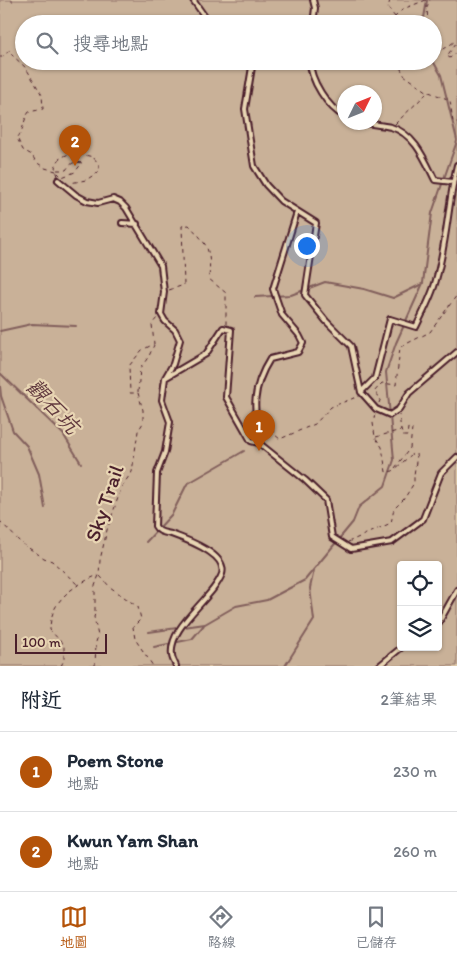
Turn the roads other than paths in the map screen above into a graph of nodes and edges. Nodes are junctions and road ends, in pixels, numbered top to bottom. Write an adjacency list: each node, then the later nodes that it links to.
1 (193, 0): 3 (lane)
2 (313, 0): 4 (lane)
3 (204, 15)
4 (314, 15)
5 (252, 70): 12 (lane)
6 (311, 70): 7 (lane)
7 (337, 112)
8 (382, 125): 11 (lane)
9 (457, 165): 11 (lane)
10 (58, 180): 14 (lane)
11 (453, 182): 17 (lane)
12 (297, 212): 17 (lane); 18 (lane)
13 (122, 223): 14 (lane)
14 (137, 224): 16 (lane)
15 (457, 352): 17 (lane)
16 (165, 378): 18 (lane); 23 (lane)
17 (362, 393)
18 (259, 443): 19 (lane)
19 (457, 457)
20 (457, 590): 21 (lane)
21 (442, 617)
22 (397, 651): 24 (lane)
23 (176, 666)
24 (379, 666)

